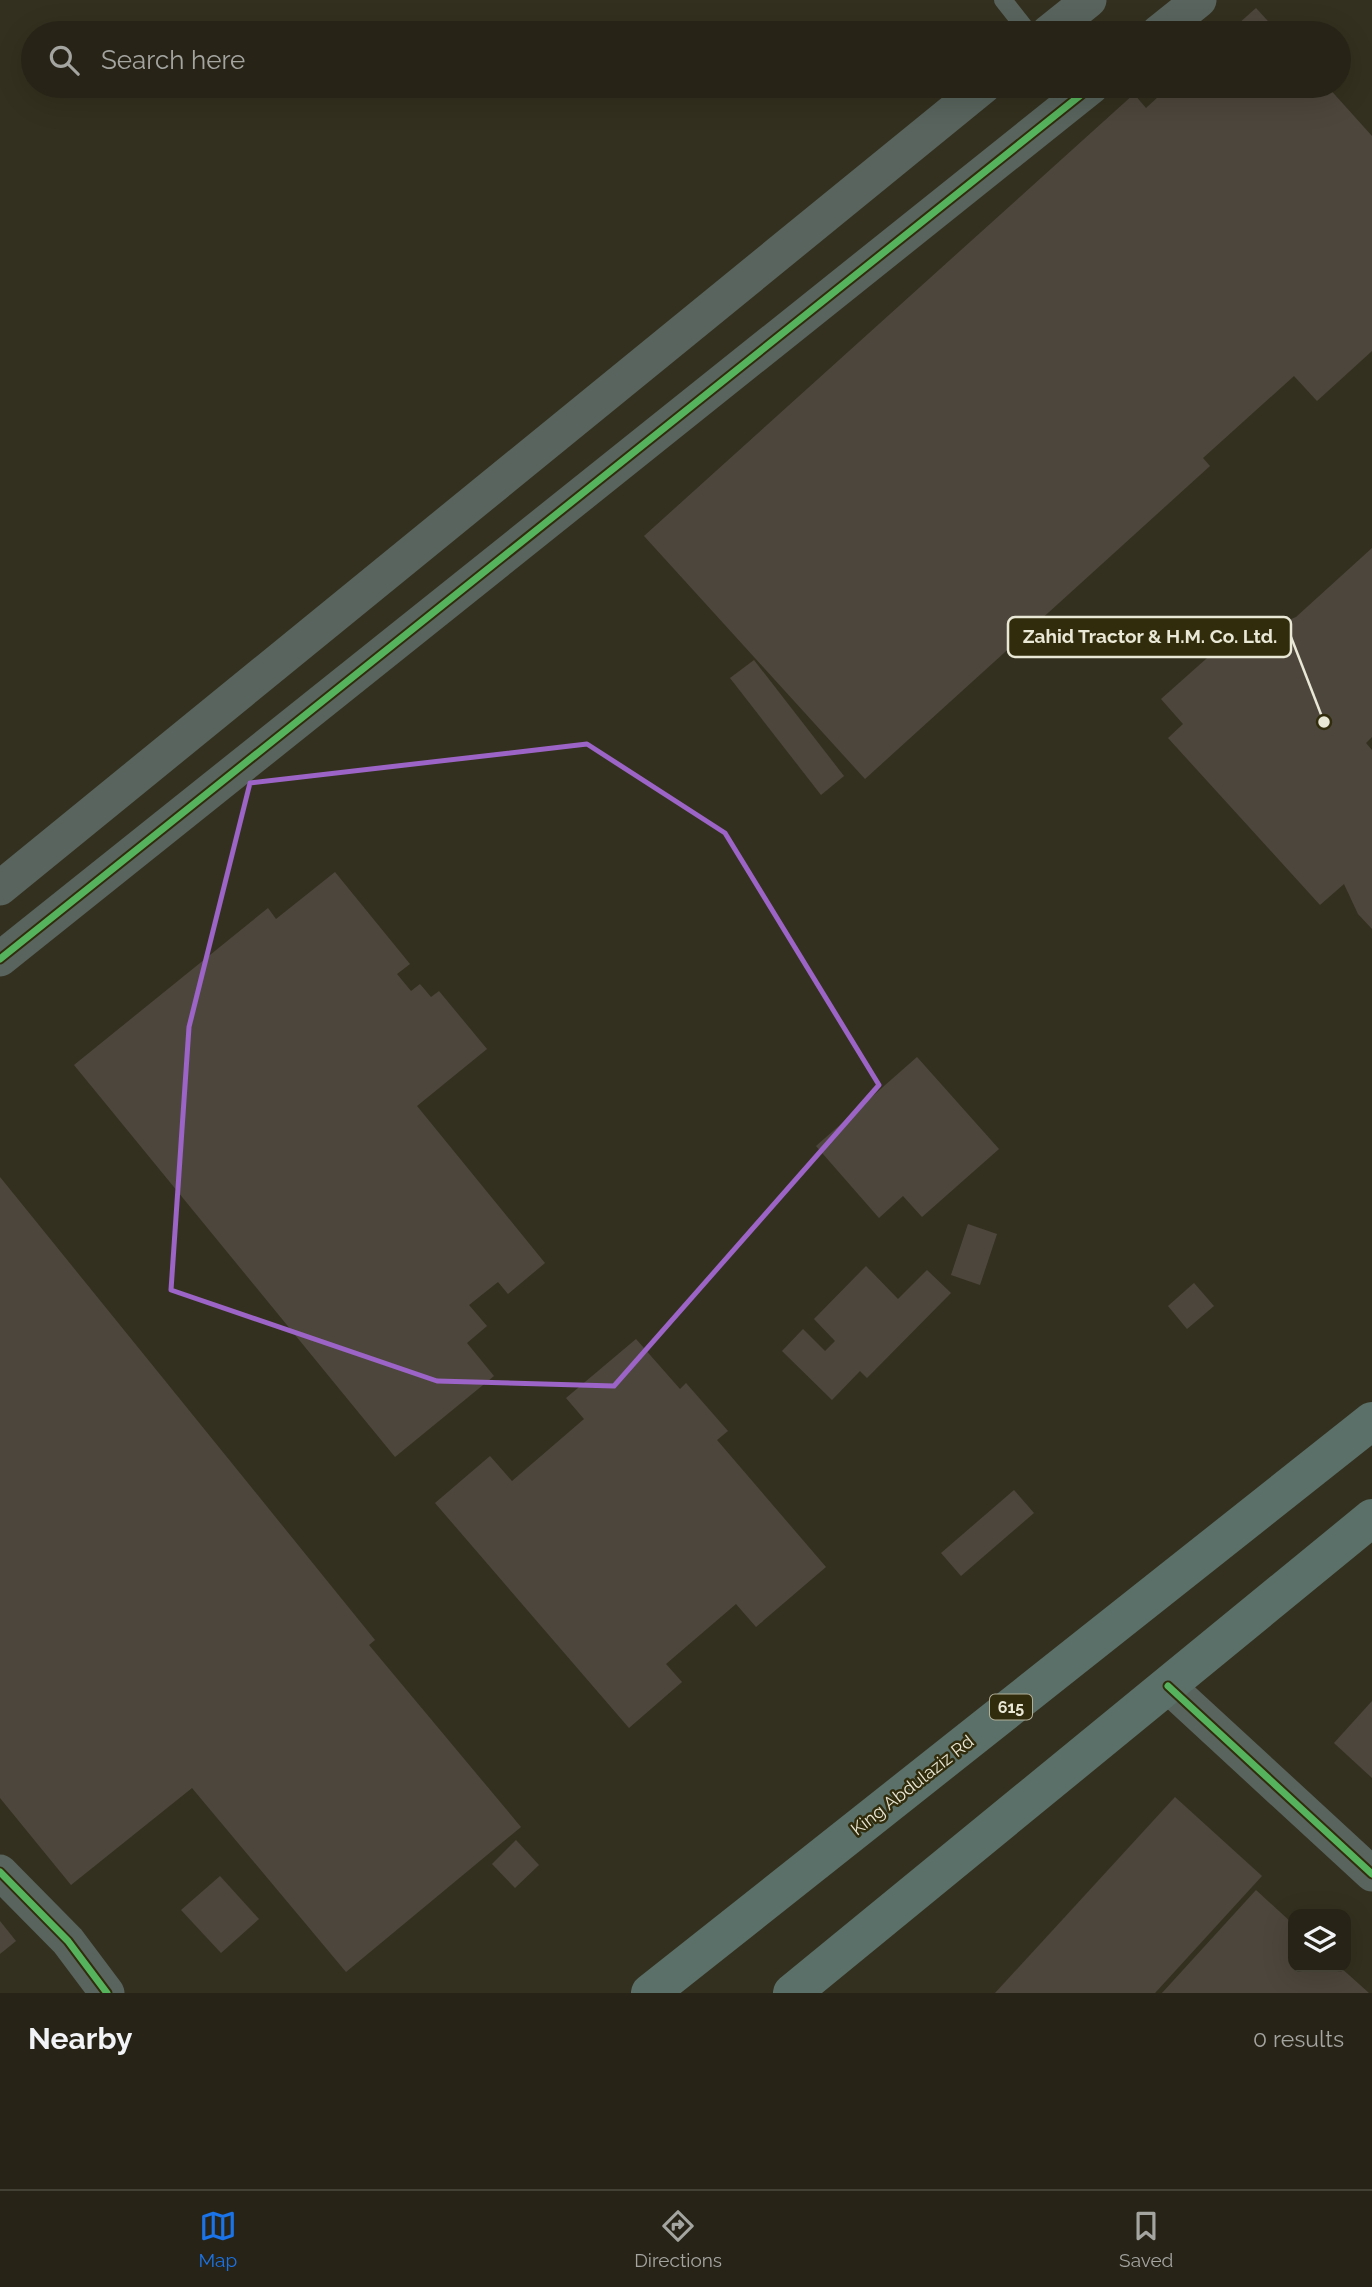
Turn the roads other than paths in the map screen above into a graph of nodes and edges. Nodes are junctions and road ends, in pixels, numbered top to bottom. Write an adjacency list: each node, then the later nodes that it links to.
1 (1003, 0): 4 (lane)
2 (1089, 0): 5 (street)
3 (1199, 0): 6 (street)
4 (1020, 21)
5 (1063, 21)
6 (1173, 21)
7 (969, 98): 9 (street)
8 (1077, 98): 10 (street)
9 (0, 888)
10 (0, 960)
11 (1372, 1421): 17 (highway, King Abdulaziz Rd / 615)
12 (1372, 1518): 13 (highway)
13 (1168, 1686): 15 (street); 18 (highway)
14 (0, 1871): 16 (street)
15 (1372, 1874)
16 (107, 1993)
17 (650, 1993)
18 (792, 1993)

